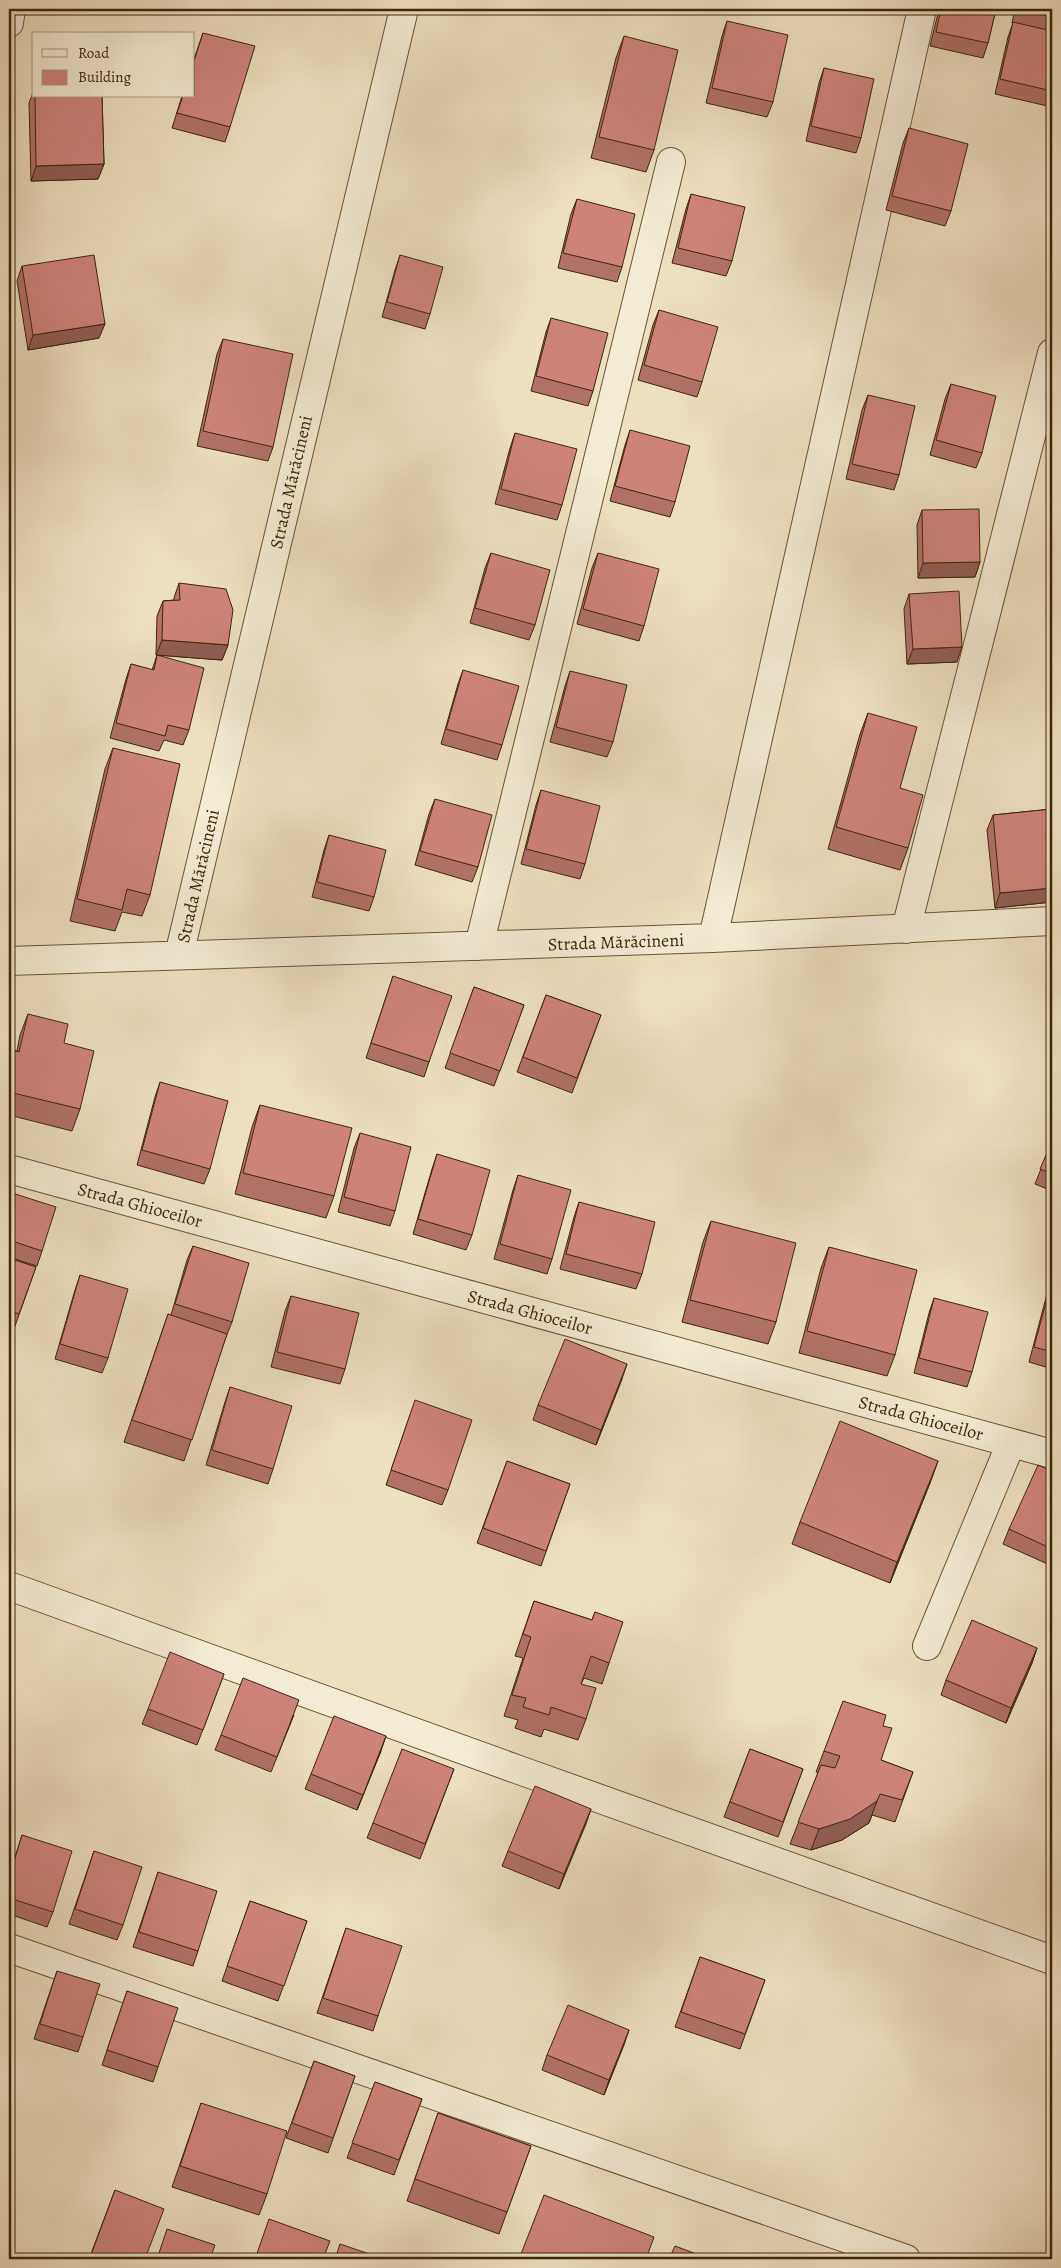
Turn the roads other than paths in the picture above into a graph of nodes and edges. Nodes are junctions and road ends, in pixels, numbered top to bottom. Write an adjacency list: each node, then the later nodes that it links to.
1 (11, 9): 4 (street)
2 (404, 9): 11 (street, Strada Mărăcineni)
3 (922, 9): 9 (street)
4 (9, 23)
5 (671, 162): 10 (street)
6 (1052, 353): 8 (street)
7 (1052, 921): 8 (street, Strada Mărăcineni)
8 (906, 929): 9 (street, Strada Mărăcineni)
9 (713, 938): 10 (street, Strada Mărăcineni)
10 (479, 946): 11 (street, Strada Mărăcineni)
11 (179, 955): 12 (street, Strada Mărăcineni)
12 (9, 962)
13 (9, 1169): 14 (street, Strada Ghioceilor)
14 (1011, 1443): 15 (street, Strada Ghioceilor); 17 (street)
15 (1052, 1454)
16 (9, 1586): 19 (street)
17 (927, 1646)
18 (9, 1948): 20 (street)
19 (1052, 1960)
20 (906, 2259)

